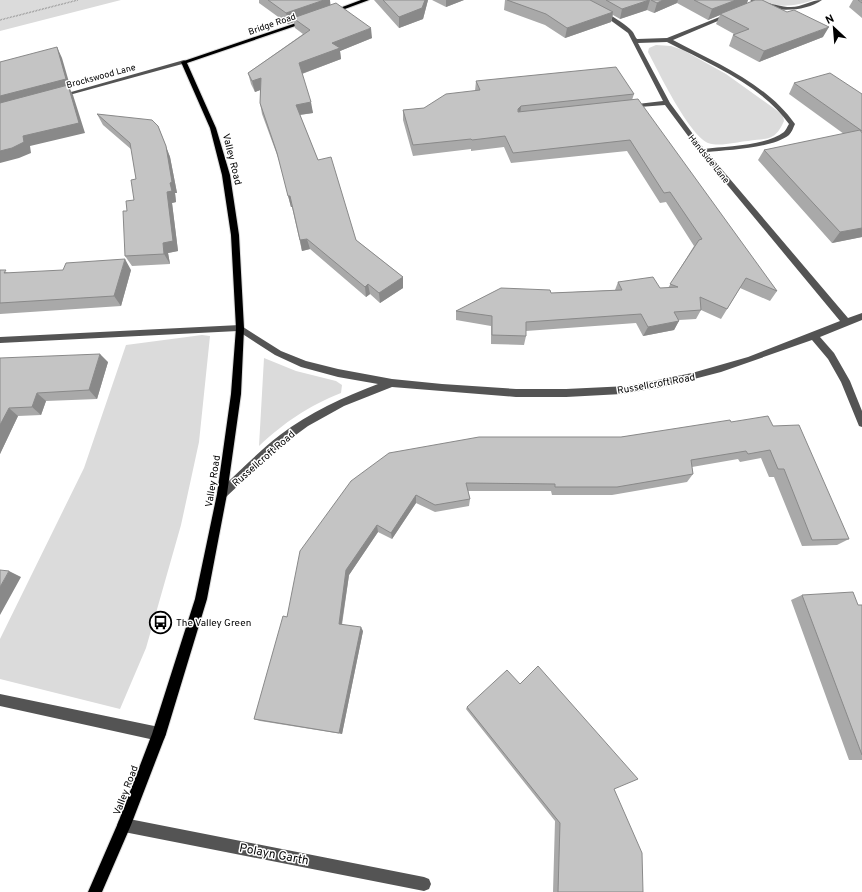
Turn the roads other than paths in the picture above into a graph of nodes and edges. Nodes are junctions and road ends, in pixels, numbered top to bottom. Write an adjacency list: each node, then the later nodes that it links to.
1 (366, 0): 6 (main road)
2 (575, 0): 9 (street, Handside Lane)
3 (819, 0): 4 (street)
4 (753, 3)
5 (739, 12): 8 (street)
6 (329, 13)
7 (314, 18): 10 (main road, Bridge Road)
8 (668, 40): 9 (street); 14 (street)
9 (636, 42): 12 (street, Handside Lane)
10 (184, 62): 11 (street, Brockswood Lane); 17 (main road, Valley Road)
11 (54, 98)
12 (667, 103): 13 (street); 14 (street, Handside Lane)
13 (620, 108)
14 (702, 151): 16 (street, Handside Lane)
15 (862, 316): 16 (street, Russellcroft Road)
16 (846, 322): 18 (street, Russellcroft Road)
17 (240, 328): 19 (street); 20 (street, Russellcroft Road); 22 (main road, Valley Road)
18 (814, 337): 20 (street, Russellcroft Road); 21 (street)
19 (0, 340)
20 (392, 383): 22 (street, Russellcroft Road)
21 (862, 424)
22 (222, 494): 24 (main road, Valley Road)
23 (0, 700): 24 (street)
24 (160, 734): 25 (main road, Valley Road)
25 (124, 825): 26 (street, Polayn Garth); 27 (main road, Valley Road)
26 (424, 884)
27 (95, 892)

